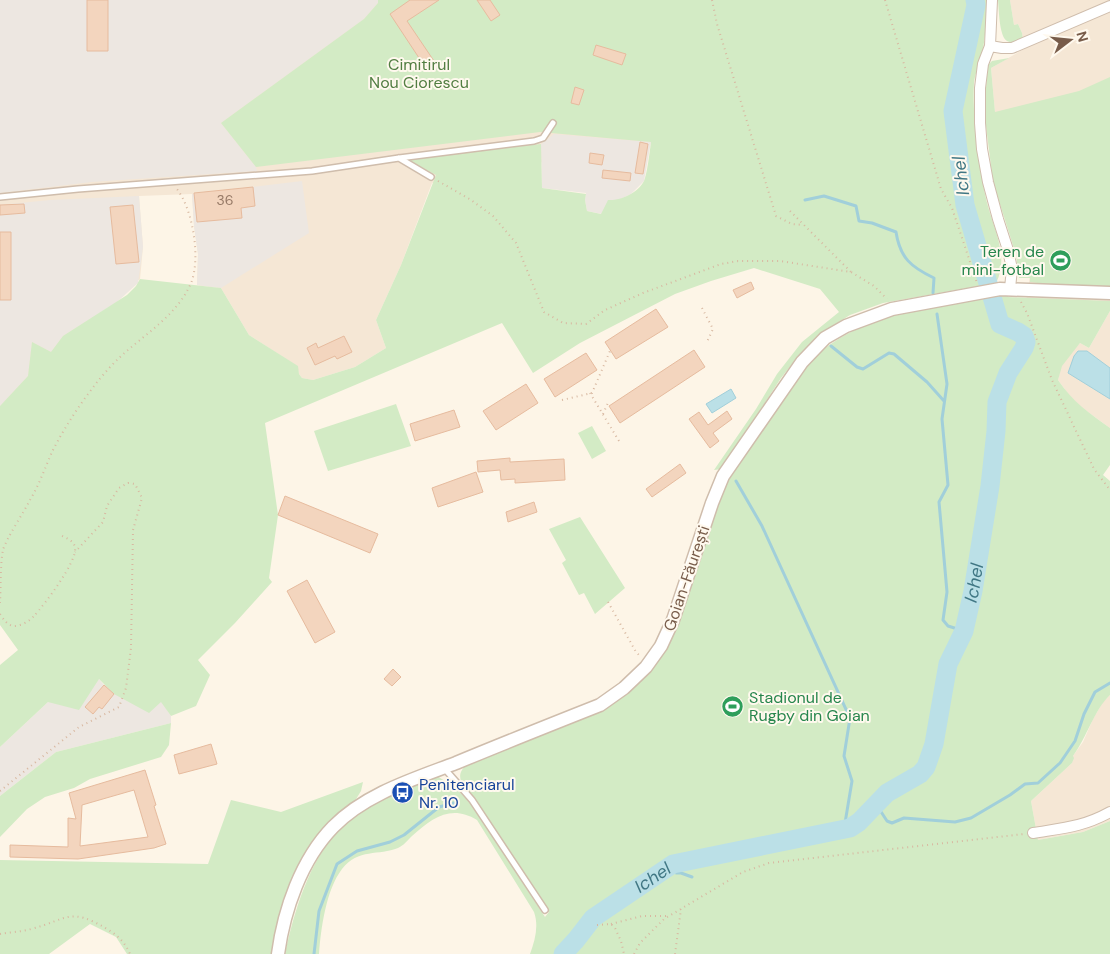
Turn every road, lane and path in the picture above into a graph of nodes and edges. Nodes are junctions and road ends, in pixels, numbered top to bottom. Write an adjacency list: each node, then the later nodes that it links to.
1 (712, 0): 12 (path)
2 (885, 0): 15 (path)
3 (992, 0): 5 (street)
4 (1110, 6): 5 (street)
5 (990, 46): 14 (street)
6 (553, 123): 7 (lane)
7 (399, 158): 8 (lane); 9 (lane)
8 (431, 177): 13 (path)
9 (172, 183): 10 (lane); 28 (path)
10 (0, 197)
11 (790, 211): 12 (path)
12 (803, 225): 13 (path)
13 (851, 272): 18 (path)
14 (1005, 288): 15 (street, Goian-Făurești); 16 (street, Goian-Făurești); 26 (path)
15 (980, 292): 18 (street, Goian-Făurești)
16 (1110, 293)
17 (702, 308): 19 (path)
18 (892, 309): 35 (street, Goian-Făurești)
19 (707, 342)
20 (610, 351): 21 (path)
21 (590, 393): 22 (path); 24 (path)
22 (562, 400)
23 (608, 403): 24 (path)
24 (603, 414): 25 (path)
25 (619, 441)
26 (1110, 490)
27 (60, 535): 29 (path)
28 (3, 549): 30 (path); 32 (path)
29 (75, 552): 33 (path); 36 (path)
30 (0, 553)
31 (608, 602): 34 (path)
32 (0, 603)
33 (0, 614)
34 (636, 652)
35 (444, 768): 40 (lane); 46 (street, Goian-Făurești)
36 (0, 791)
37 (1110, 812): 38 (street)
38 (1033, 833): 39 (path)
39 (681, 909): 41 (path); 49 (path)
40 (545, 910)
41 (669, 916): 42 (path); 48 (path)
42 (610, 924): 43 (path); 47 (path)
43 (597, 925)
44 (0, 934): 45 (path)
45 (130, 954)
46 (278, 954)
47 (624, 954)
48 (634, 954)
49 (675, 954)

